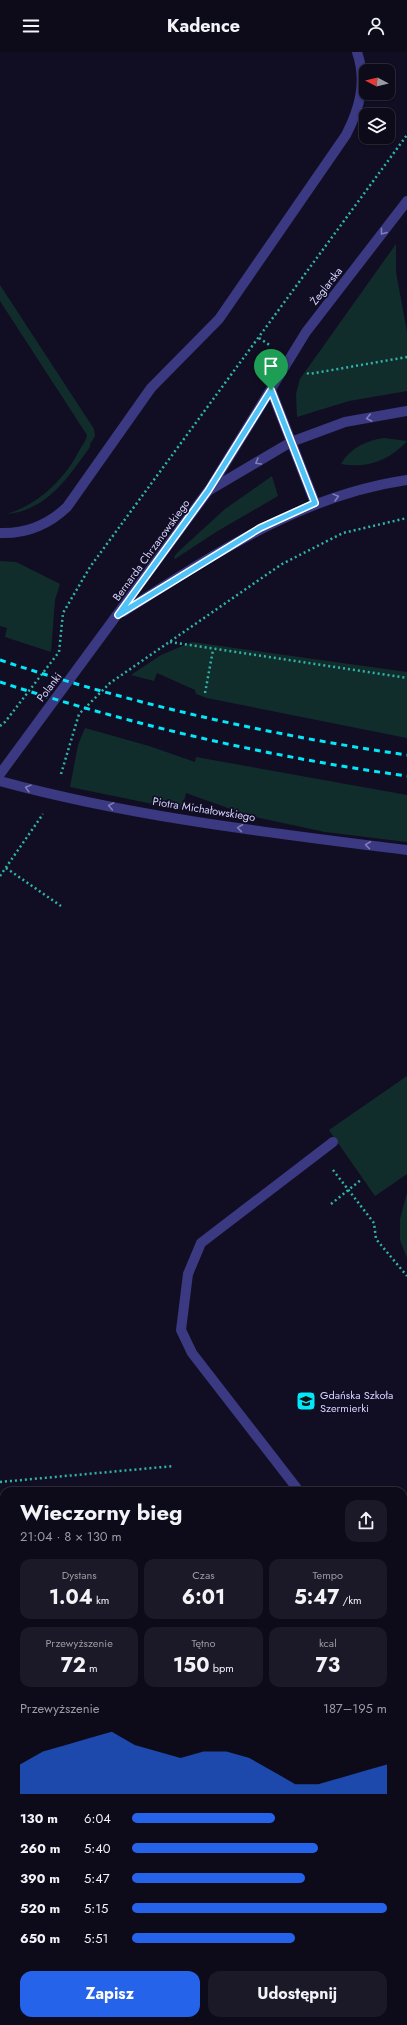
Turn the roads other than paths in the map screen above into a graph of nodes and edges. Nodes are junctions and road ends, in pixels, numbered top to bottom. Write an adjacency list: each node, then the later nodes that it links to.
1 (357, 52): 9 (street)
2 (407, 201): 3 (street, Żeglarska, one-way to 3)
3 (271, 390): 5 (street); 7 (street, Żeglarska)
4 (407, 411): 5 (street, Bernarda Chrzanowskiego, one-way to 5)
5 (292, 442): 7 (street, Bernarda Chrzanowskiego, one-way to 7); 8 (street)
6 (407, 480): 8 (street, Bernarda Chrzanowskiego, one-way to 6)
7 (208, 491): 10 (street, Bernarda Chrzanowskiego)
8 (315, 503): 10 (street, Bernarda Chrzanowskiego)
9 (0, 533)
10 (118, 615): 11 (street, Polanki)
11 (0, 774)
12 (0, 781): 13 (street, Piotra Michałowskiego, one-way to 12)
13 (407, 850)
14 (333, 1142): 15 (street)
15 (296, 1487)

